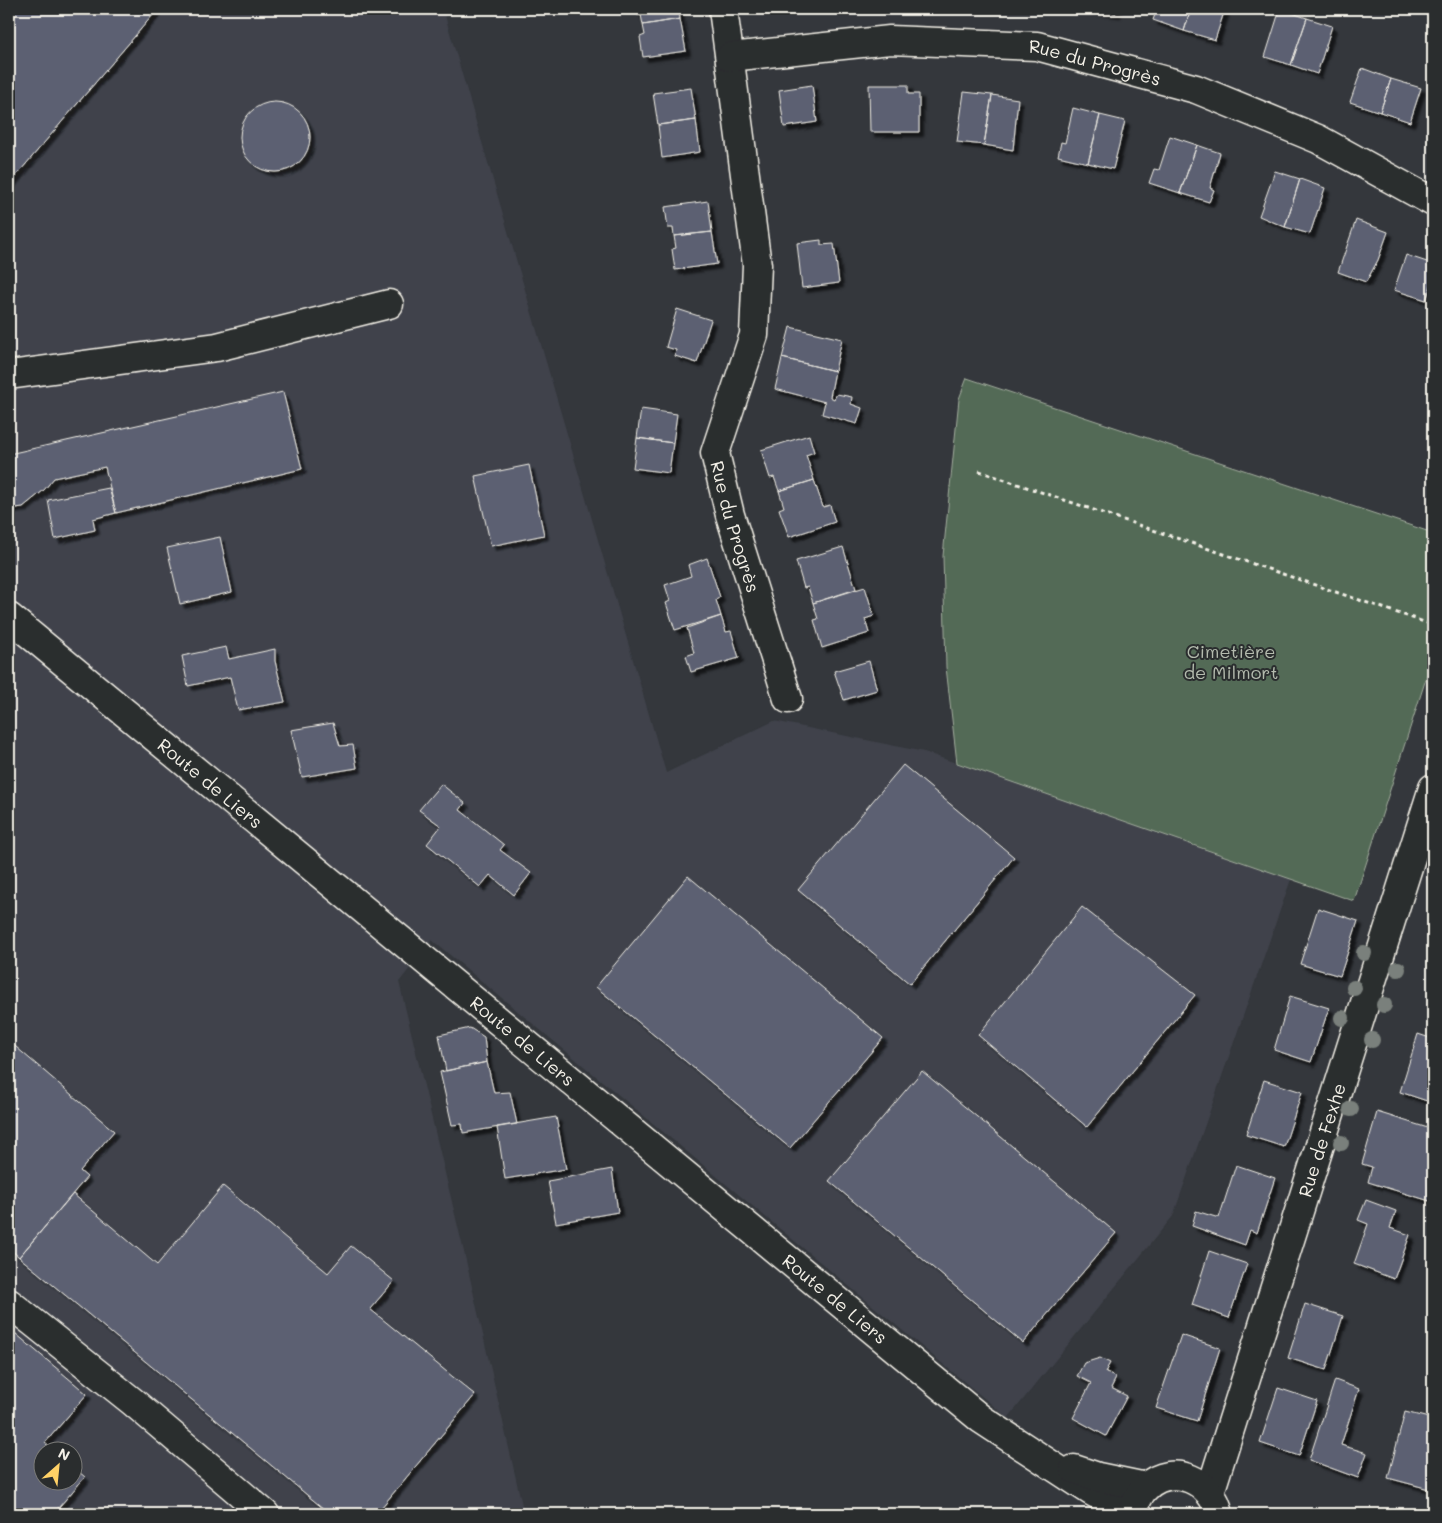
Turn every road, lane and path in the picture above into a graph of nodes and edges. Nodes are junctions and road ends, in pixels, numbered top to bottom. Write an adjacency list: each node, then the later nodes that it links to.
1 (723, 9): 2 (street, Rue du Progrès)
2 (730, 57): 3 (street, Rue du Progrès); 9 (street, Rue du Progrès)
3 (1433, 202)
4 (389, 304): 5 (street)
5 (9, 375)
6 (979, 471): 8 (path)
7 (10, 621): 12 (street, Route de Liers)
8 (1433, 624)
9 (788, 699)
10 (1433, 788): 13 (street, Rue de Fexhe)
11 (9, 1303): 15 (street)
12 (1042, 1458): 14 (street, Route de Liers); 16 (street, Route de Liers)
13 (1204, 1485): 14 (street); 17 (street)
14 (1146, 1487): 16 (street, Route de Liers)
15 (265, 1514)
16 (1132, 1514)
17 (1219, 1514)

